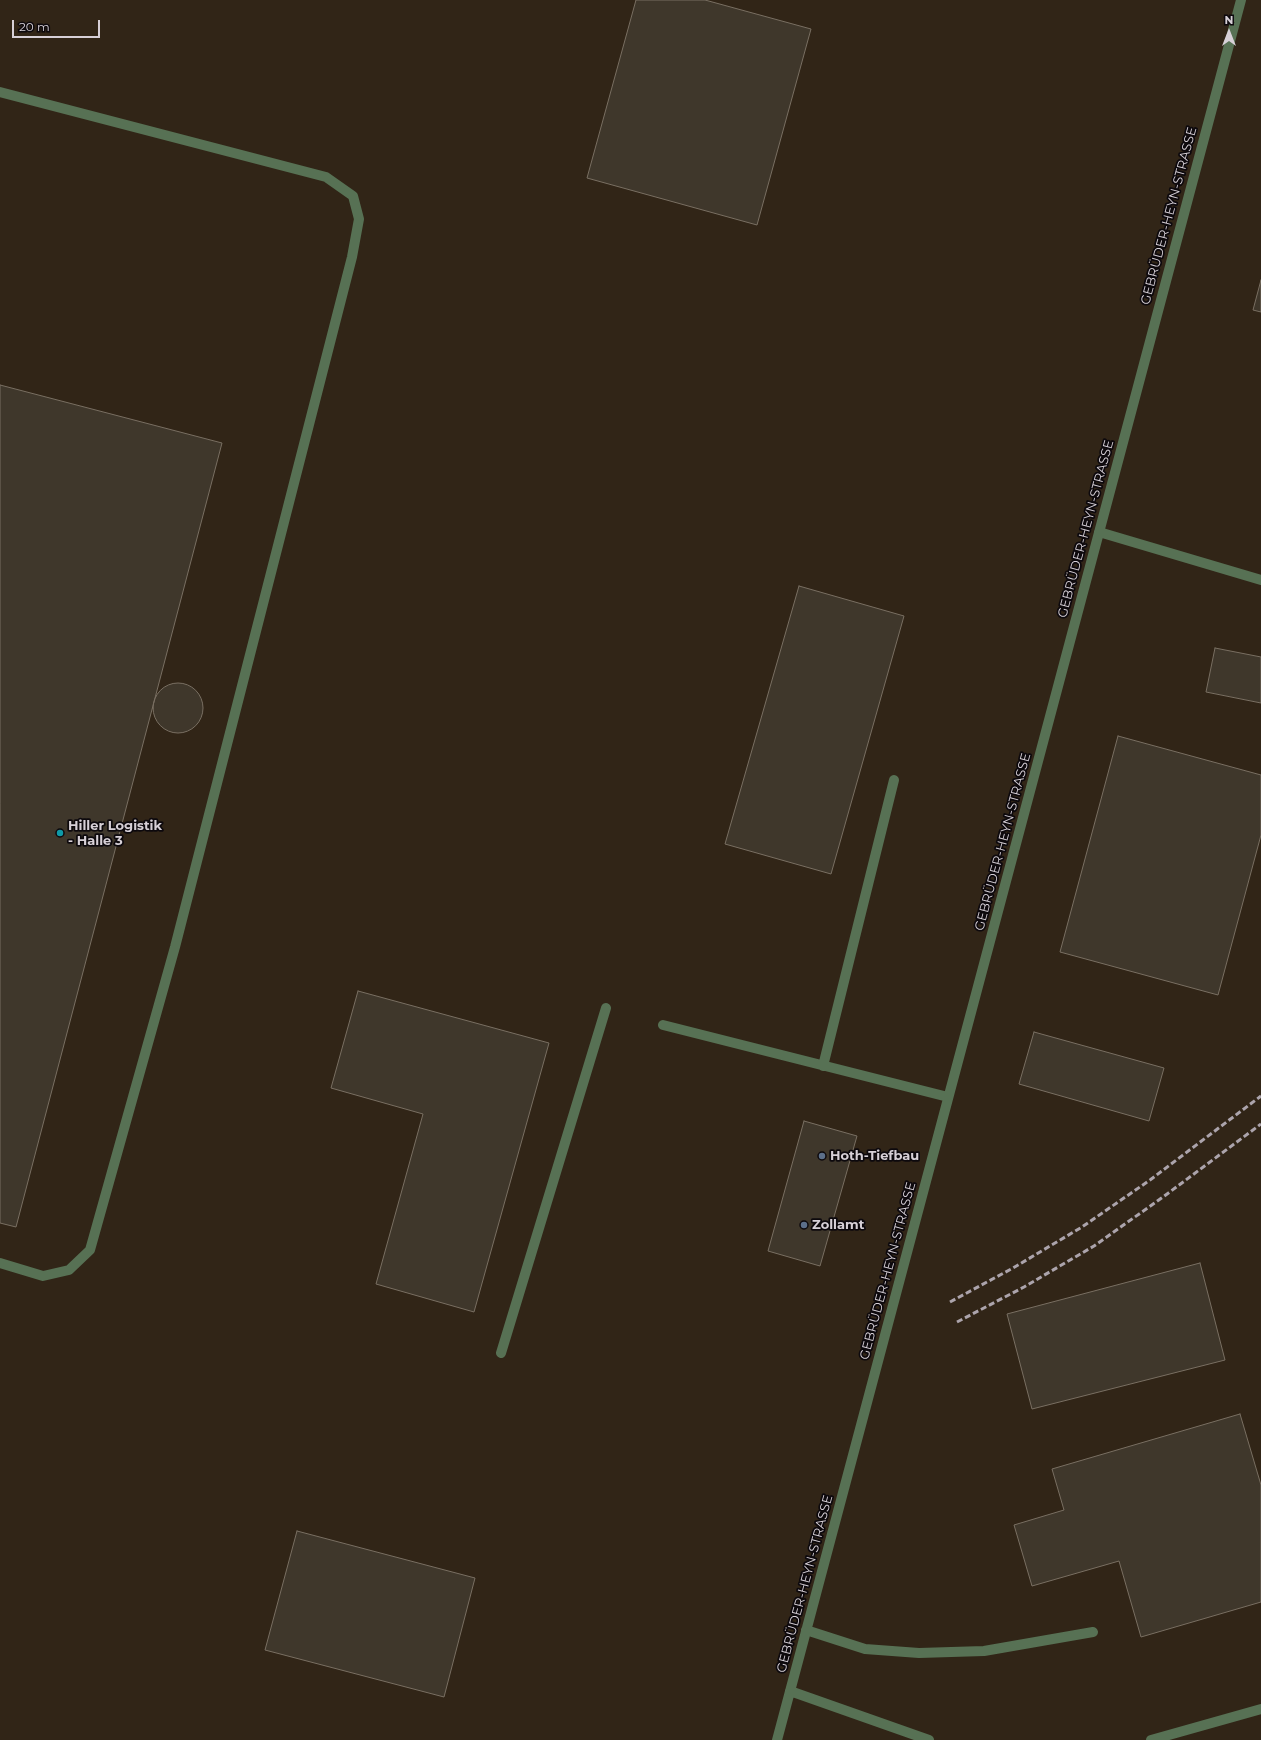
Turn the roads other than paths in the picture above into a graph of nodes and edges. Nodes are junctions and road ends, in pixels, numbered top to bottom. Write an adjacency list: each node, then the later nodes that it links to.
1 (1241, 0): 3 (street, GEBRÜDER-HEYN-STRASSE)
2 (0, 92): 10 (street)
3 (1099, 532): 4 (street); 9 (street, GEBRÜDER-HEYN-STRASSE)
4 (1261, 580)
5 (894, 780): 8 (street)
6 (606, 1008): 11 (street)
7 (663, 1025): 8 (street)
8 (823, 1066): 9 (street)
9 (948, 1098): 12 (street, GEBRÜDER-HEYN-STRASSE)
10 (0, 1263)
11 (502, 1353)
12 (806, 1630): 13 (street); 14 (street, GEBRÜDER-HEYN-STRASSE)
13 (1093, 1632)
14 (790, 1692): 16 (street, GEBRÜDER-HEYN-STRASSE); 17 (street, GEBRÜDER-HEYN-STRASSE)
15 (1261, 1709): 18 (street)
16 (777, 1740)
17 (929, 1740)
18 (1151, 1740)

